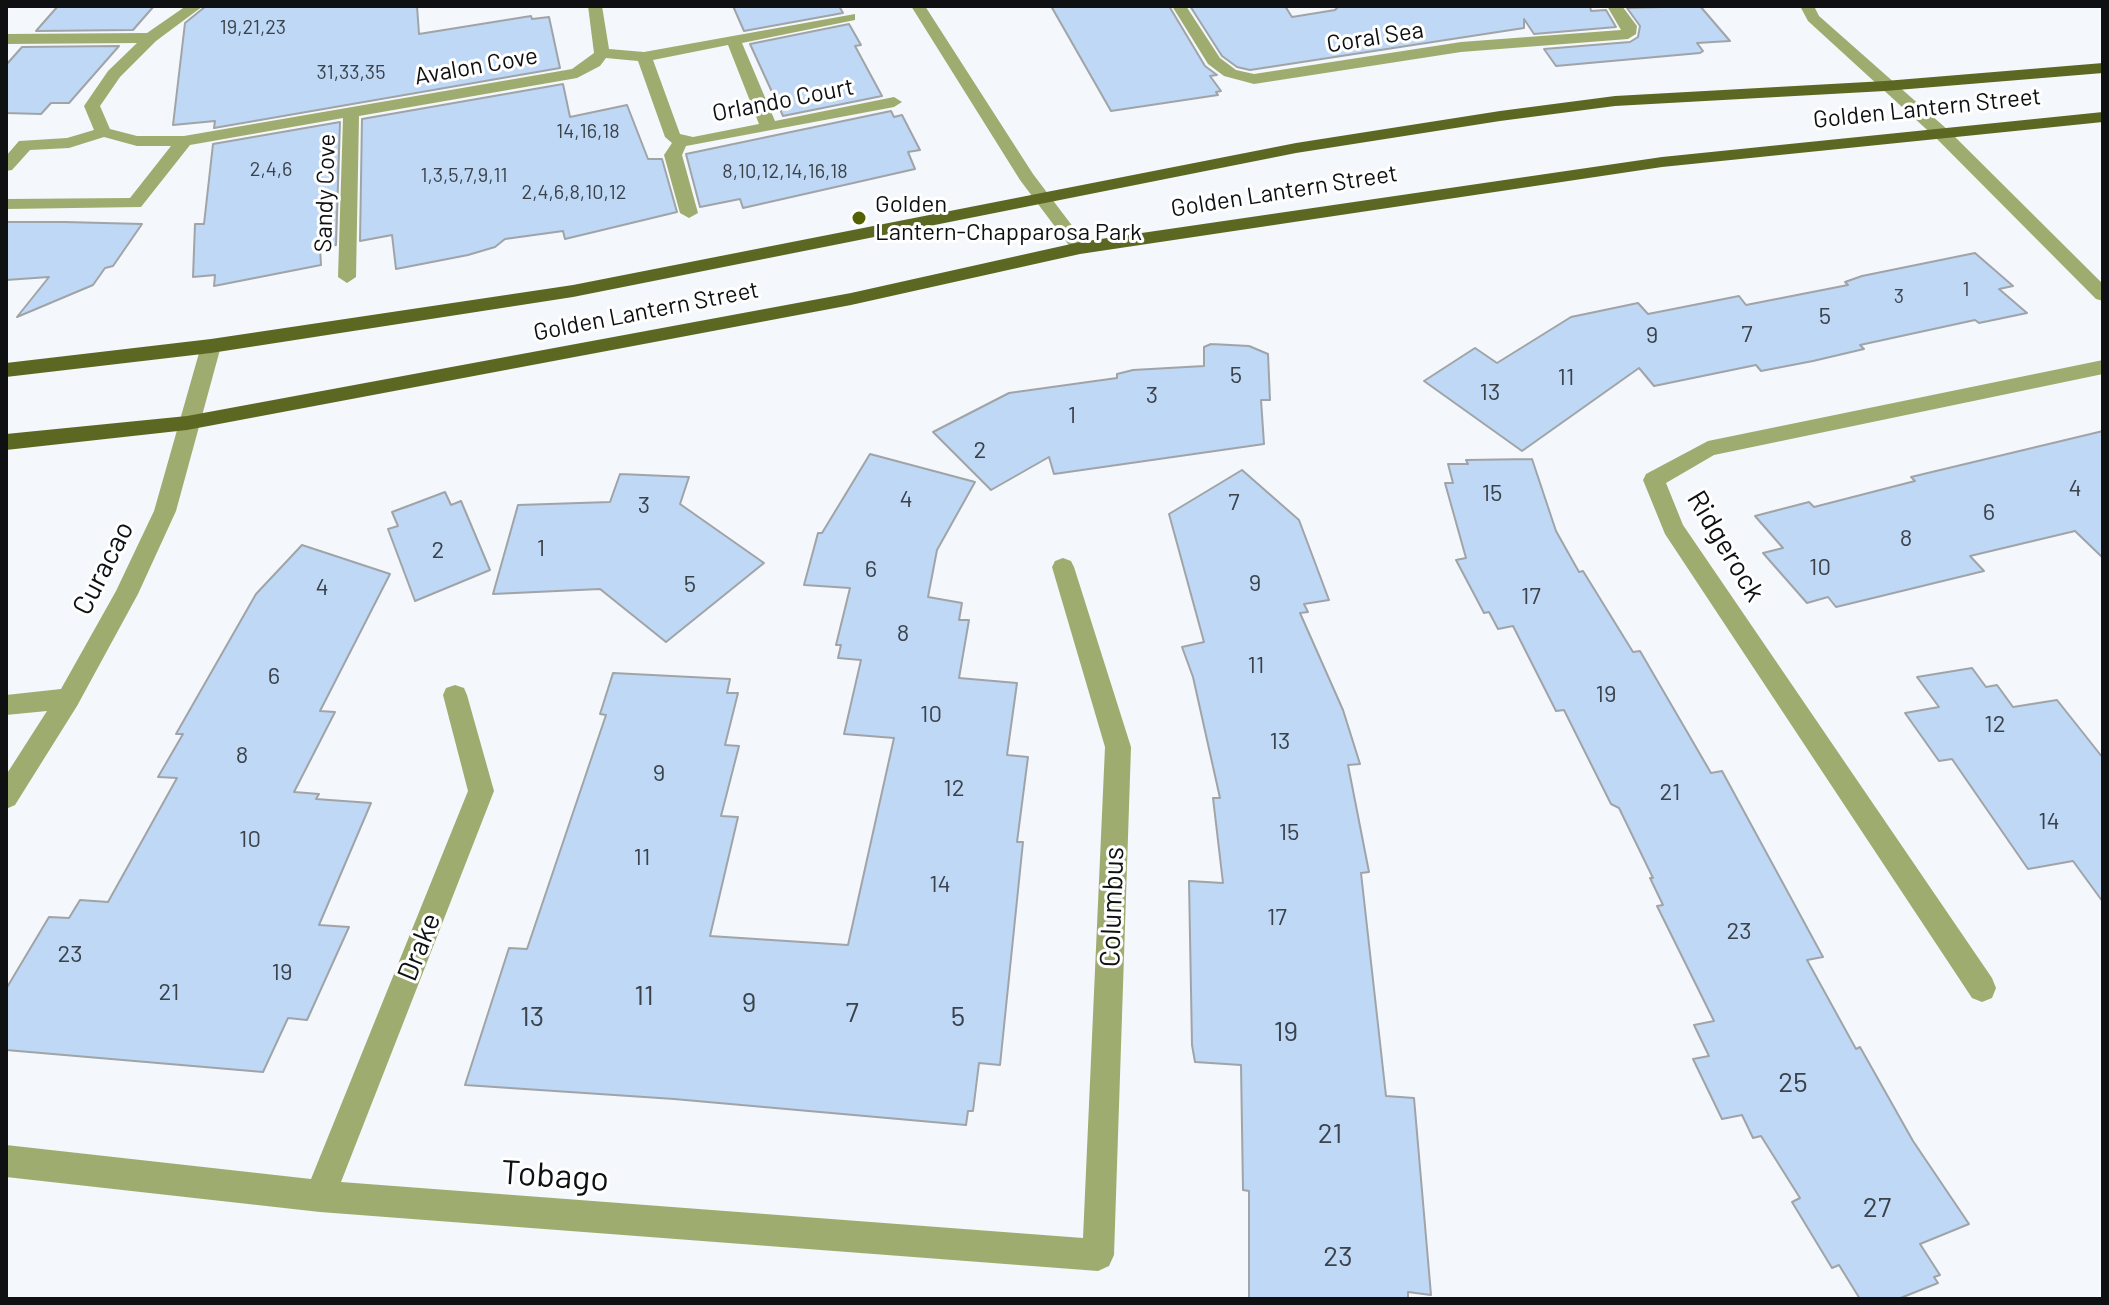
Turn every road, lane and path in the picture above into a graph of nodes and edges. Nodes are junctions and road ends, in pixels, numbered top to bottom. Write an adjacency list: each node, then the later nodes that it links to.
1 (196, 6): 8 (street)
2 (595, 6): 11 (street)
3 (918, 6): 24 (street)
4 (1179, 6): 5 (street, Coral Sea)
5 (1614, 6)
6 (1807, 6): 14 (street)
7 (850, 17): 10 (street)
8 (151, 38): 9 (street); 19 (street)
9 (6, 39)
10 (733, 40): 12 (street); 18 (street)
11 (602, 53): 12 (street); 16 (street, Avalon Cove)
12 (644, 57): 22 (street)
13 (2103, 68): 14 (main road, Golden Lantern Street)
14 (1885, 86): 20 (street); 24 (main road, Golden Lantern Street)
15 (894, 102): 18 (street, Orlando Court)
16 (351, 112): 21 (street, Avalon Cove); 28 (street, Sandy Cove)
17 (2103, 117): 20 (main road, Golden Lantern Street)
18 (769, 127): 22 (street, Orlando Court)
19 (103, 132): 21 (street, Avalon Cove); 23 (street)
20 (1942, 134): 27 (main road, Golden Lantern Street); 29 (street)
21 (184, 141): 25 (street)
22 (681, 141): 26 (street)
23 (6, 166)
24 (1042, 197): 27 (street); 30 (main road, Golden Lantern Street)
25 (6, 204)
26 (689, 213)
27 (1080, 248): 33 (main road, Golden Lantern Street)
28 (347, 277)
29 (2103, 295)
30 (211, 346): 32 (main road, Golden Lantern Street); 33 (street, Curacao)
31 (2103, 367): 40 (street, Ridgerock)
32 (6, 370)
33 (187, 423): 34 (main road, Golden Lantern Street); 37 (street, Curacao)
34 (6, 442)
35 (1063, 567): 43 (street, Columbus)
36 (455, 695): 42 (street, Drake)
37 (68, 699): 38 (street); 39 (street, Curacao)
38 (6, 705)
39 (6, 797)
40 (1982, 988)
41 (6, 1161): 42 (street, Tobago)
42 (320, 1196): 43 (street, Tobago)
43 (1098, 1255)

